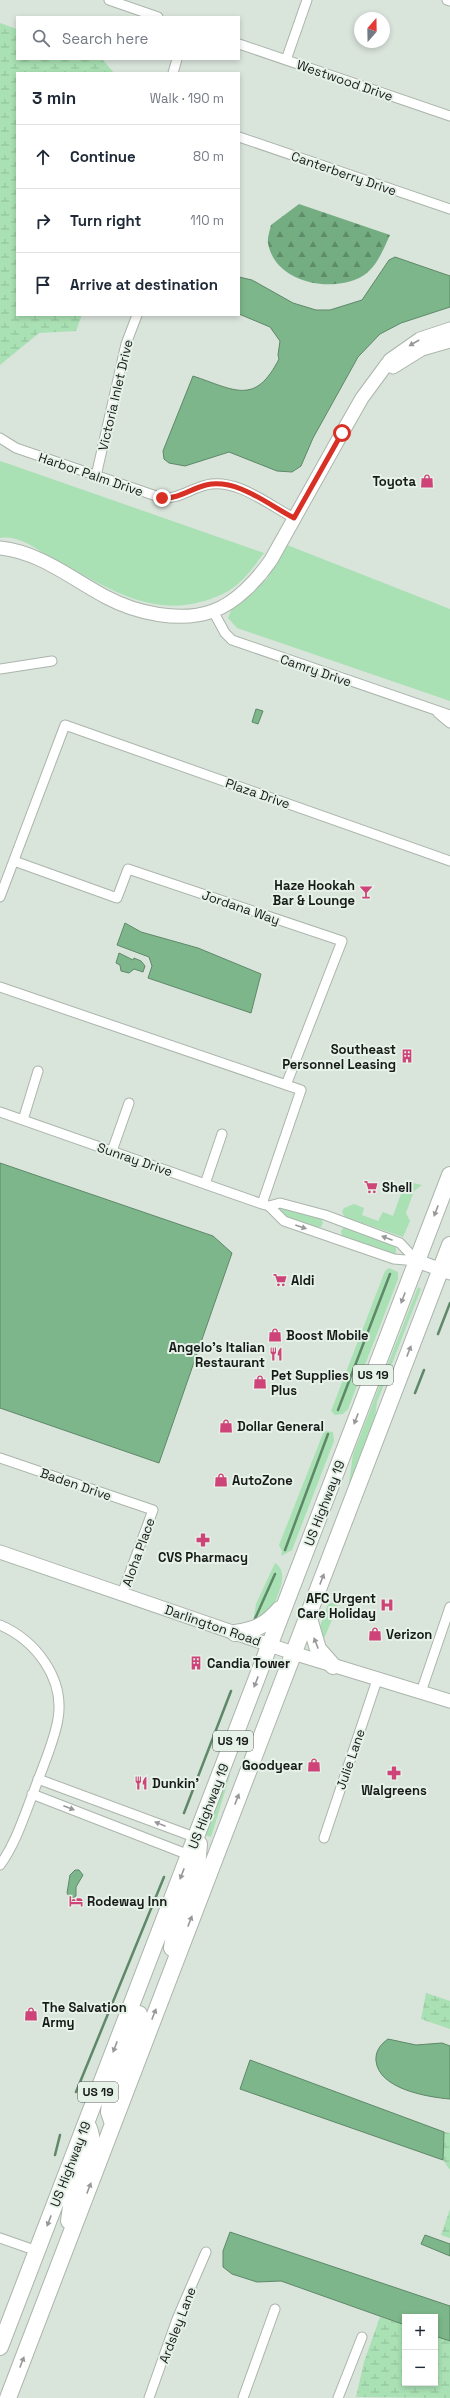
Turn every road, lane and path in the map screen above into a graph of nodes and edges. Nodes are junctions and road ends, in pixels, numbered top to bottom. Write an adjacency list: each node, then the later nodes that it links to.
1 (109, 0): 5 (street)
2 (307, 0): 8 (street)
3 (447, 0): 4 (street)
4 (450, 1)
5 (155, 16)
6 (240, 44): 8 (street, Westwood Drive)
7 (177, 60): 9 (street)
8 (286, 60): 10 (street, Westwood Drive)
9 (173, 72)
10 (450, 116)
11 (240, 137): 12 (street, Canterberry Drive)
12 (450, 209)
13 (136, 316): 18 (street, Victoria Inlet Drive)
14 (450, 329): 16 (street, one-way to 16)
15 (450, 341): 16 (street)
16 (377, 379): 19 (street)
17 (0, 438): 18 (street, Harbor Palm Drive)
18 (96, 476): 19 (street, Harbor Palm Drive)
19 (294, 518): 21 (street)
20 (0, 548): 21 (street)
21 (213, 611): 24 (street, Camry Drive)
22 (52, 660): 23 (street)
23 (0, 669)
24 (434, 710): 25 (street, Camry Drive); 26 (street, Camry Drive)
25 (450, 715)
26 (450, 723)
27 (14, 861): 28 (street, Plaza Drive); 29 (street); 32 (street, Jordana Way)
28 (450, 861)
29 (0, 897)
30 (0, 987): 32 (street)
31 (38, 1071): 35 (street)
32 (286, 1085): 40 (street)
33 (130, 1103): 37 (street)
34 (0, 1112): 35 (street, Sunray Drive)
35 (23, 1120): 37 (street, Sunray Drive)
36 (222, 1134): 39 (street)
37 (112, 1151): 39 (street, Sunray Drive)
38 (450, 1175): 42 (highway, US Highway 19 / US 19, one-way to 42)
39 (205, 1184): 40 (street, Sunray Drive)
40 (266, 1205): 42 (street, Sunray Drive, one-way to 42); 42 (street, Sunray Drive, one-way to 40)
41 (450, 1245): 43 (highway, US Highway 19 / US 19)
42 (417, 1261): 43 (street, Sunray Drive); 48 (highway, US Highway 19 / US 19, one-way to 48)
43 (445, 1272): 50 (highway, US Highway 19 / US 19, one-way to 43)
44 (0, 1458): 45 (street, Baden Drive)
45 (153, 1510): 47 (street, Aloha Place)
46 (0, 1552): 47 (street, Darlington Road)
47 (122, 1594): 52 (street, Darlington Road)
48 (286, 1602): 52 (highway); 53 (highway, US Highway 19 / US 19)
49 (449, 1611): 57 (street)
50 (308, 1615): 54 (highway, US Highway 19 / US 19); 55 (highway, one-way to 50)
51 (0, 1625): 59 (street)
52 (235, 1633): 53 (street, Darlington Road)
53 (270, 1645): 54 (street, Darlington Road); 63 (highway, US Highway 19 / US 19, one-way to 63)
54 (293, 1654): 55 (street, Darlington Road); 68 (highway, US Highway 19 / US 19, one-way to 54)
55 (333, 1666): 56 (street, Darlington Road)
56 (377, 1680): 57 (street, Darlington Road); 64 (street, Julie Lane)
57 (421, 1692): 58 (street, Darlington Road)
58 (450, 1701)
59 (38, 1779): 60 (street); 61 (street)
60 (58, 1786): 62 (street); 63 (street, one-way to 60)
61 (32, 1794): 62 (street); 66 (street)
62 (53, 1802): 65 (street, one-way to 65)
63 (197, 1838): 65 (highway, US Highway 19 / US 19); 68 (highway)
64 (324, 1838)
65 (189, 1855): 67 (highway, US Highway 19 / US 19, one-way to 67)
66 (0, 1865)
67 (141, 1978): 69 (highway, US Highway 19 / US 19, one-way to 69); 70 (highway)
68 (166, 1983): 70 (highway, US Highway 19 / US 19, one-way to 68)
69 (86, 2123): 72 (highway); 73 (highway, US Highway 19 / US 19, one-way to 73)
70 (113, 2123): 72 (highway, US Highway 19 / US 19, one-way to 70)
71 (0, 2238): 73 (street)
72 (65, 2250): 78 (highway, US Highway 19 / US 19, one-way to 72)
73 (37, 2251): 77 (highway, US Highway 19 / US 19)
74 (206, 2252): 79 (street, Ardsley Lane)
75 (275, 2309): 80 (street)
76 (362, 2337): 81 (street)
77 (0, 2347)
78 (8, 2398)
79 (149, 2398)
80 (243, 2398)
81 (338, 2398)

